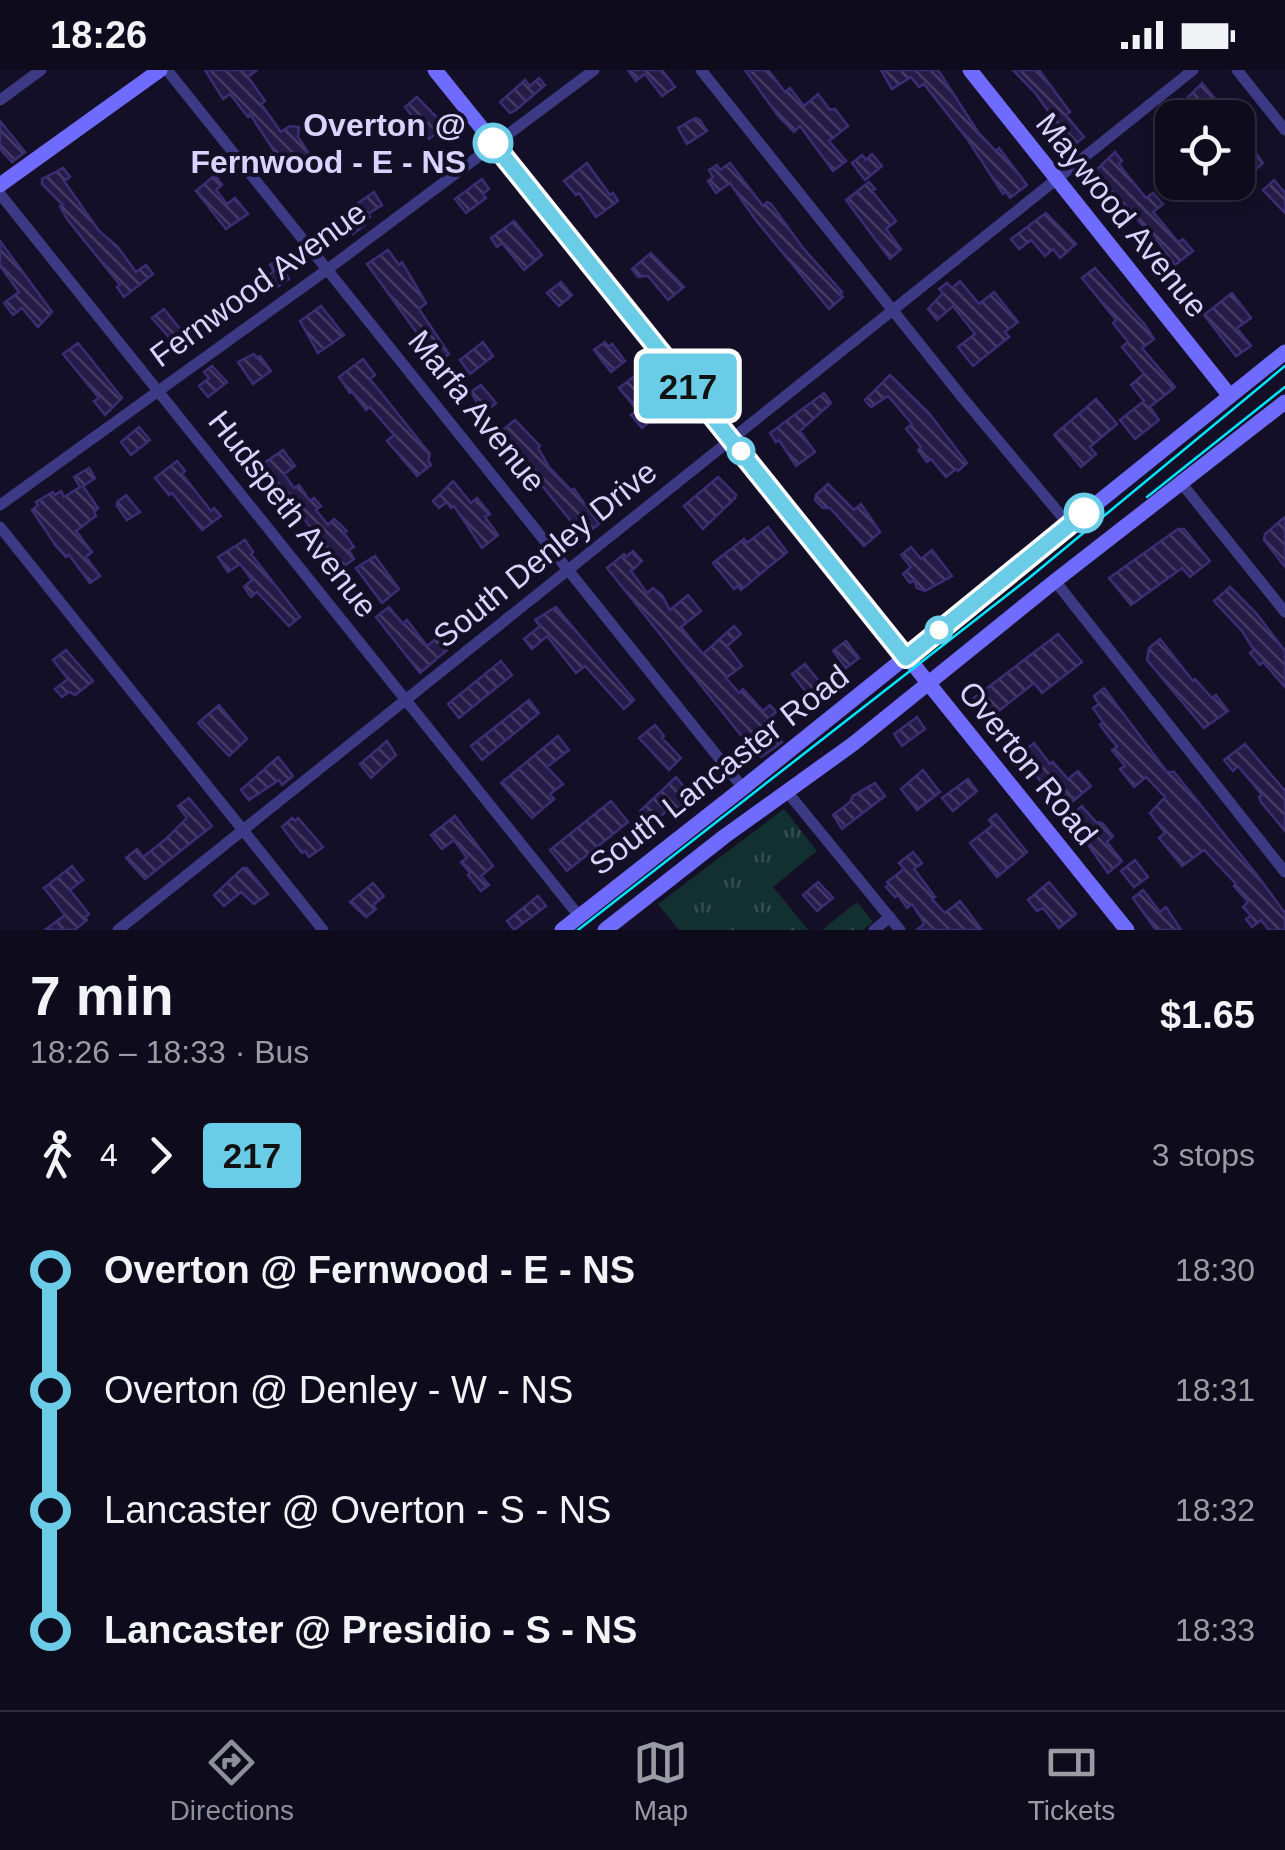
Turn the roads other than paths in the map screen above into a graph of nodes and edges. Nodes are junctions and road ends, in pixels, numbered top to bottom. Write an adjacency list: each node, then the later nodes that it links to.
1 (40, 70): 9 (street)
2 (164, 70): 13 (main road); 15 (street, Marfa Avenue)
3 (434, 70): 11 (main road, Overton Road)
4 (594, 70): 11 (street, Fernwood Avenue)
5 (702, 70): 16 (street)
6 (970, 70): 12 (main road, Maywood Avenue)
7 (1193, 70): 12 (street, South Denley Drive)
8 (1237, 70): 10 (street)
9 (0, 100)
10 (1285, 130)
11 (493, 143): 15 (street, Fernwood Avenue); 21 (main road, Overton Road)
12 (1057, 178): 16 (street, South Denley Drive); 19 (main road, Maywood Avenue)
13 (0, 186)
14 (0, 194): 18 (street, Hudspeth Avenue)
15 (328, 269): 18 (street, Fernwood Avenue); 26 (street, Marfa Avenue)
16 (894, 311): 21 (street, South Denley Drive); 24 (street)
17 (1285, 352): 19 (main road, South Lancaster Road)
18 (160, 390): 23 (street, Fernwood Avenue); 31 (street, Hudspeth Avenue)
19 (1230, 396): 24 (main road, South Lancaster Road)
20 (1285, 402): 22 (main road, South Lancaster Road)
21 (732, 439): 26 (street, South Denley Drive); 29 (main road, Overton Road)
22 (1182, 484): 27 (main road, South Lancaster Road); 28 (street)
23 (0, 505)
24 (1069, 525): 29 (main road, South Lancaster Road)
25 (0, 527): 34 (street)
26 (570, 570): 31 (street, South Denley Drive); 32 (street, Marfa Avenue)
27 (1054, 581): 30 (main road, South Lancaster Road); 35 (street)
28 (1285, 612)
29 (906, 658): 30 (main road, Overton Road); 32 (main road, South Lancaster Road)
30 (929, 684): 33 (main road, South Lancaster Road); 44 (main road, Overton Road)
31 (406, 701): 34 (street, South Denley Drive); 36 (street, Hudspeth Avenue)
32 (743, 788): 36 (main road, South Lancaster Road)
33 (789, 794): 37 (street); 41 (main road, South Lancaster Road)
34 (244, 832): 38 (street, South Denley Drive); 39 (street)
35 (1285, 872)
36 (579, 916): 40 (main road, South Lancaster Road)
37 (890, 917): 42 (street); 43 (street)
38 (118, 930)
39 (322, 930)
40 (562, 930)
41 (605, 930)
42 (874, 930)
43 (900, 930)
44 (1127, 930)

